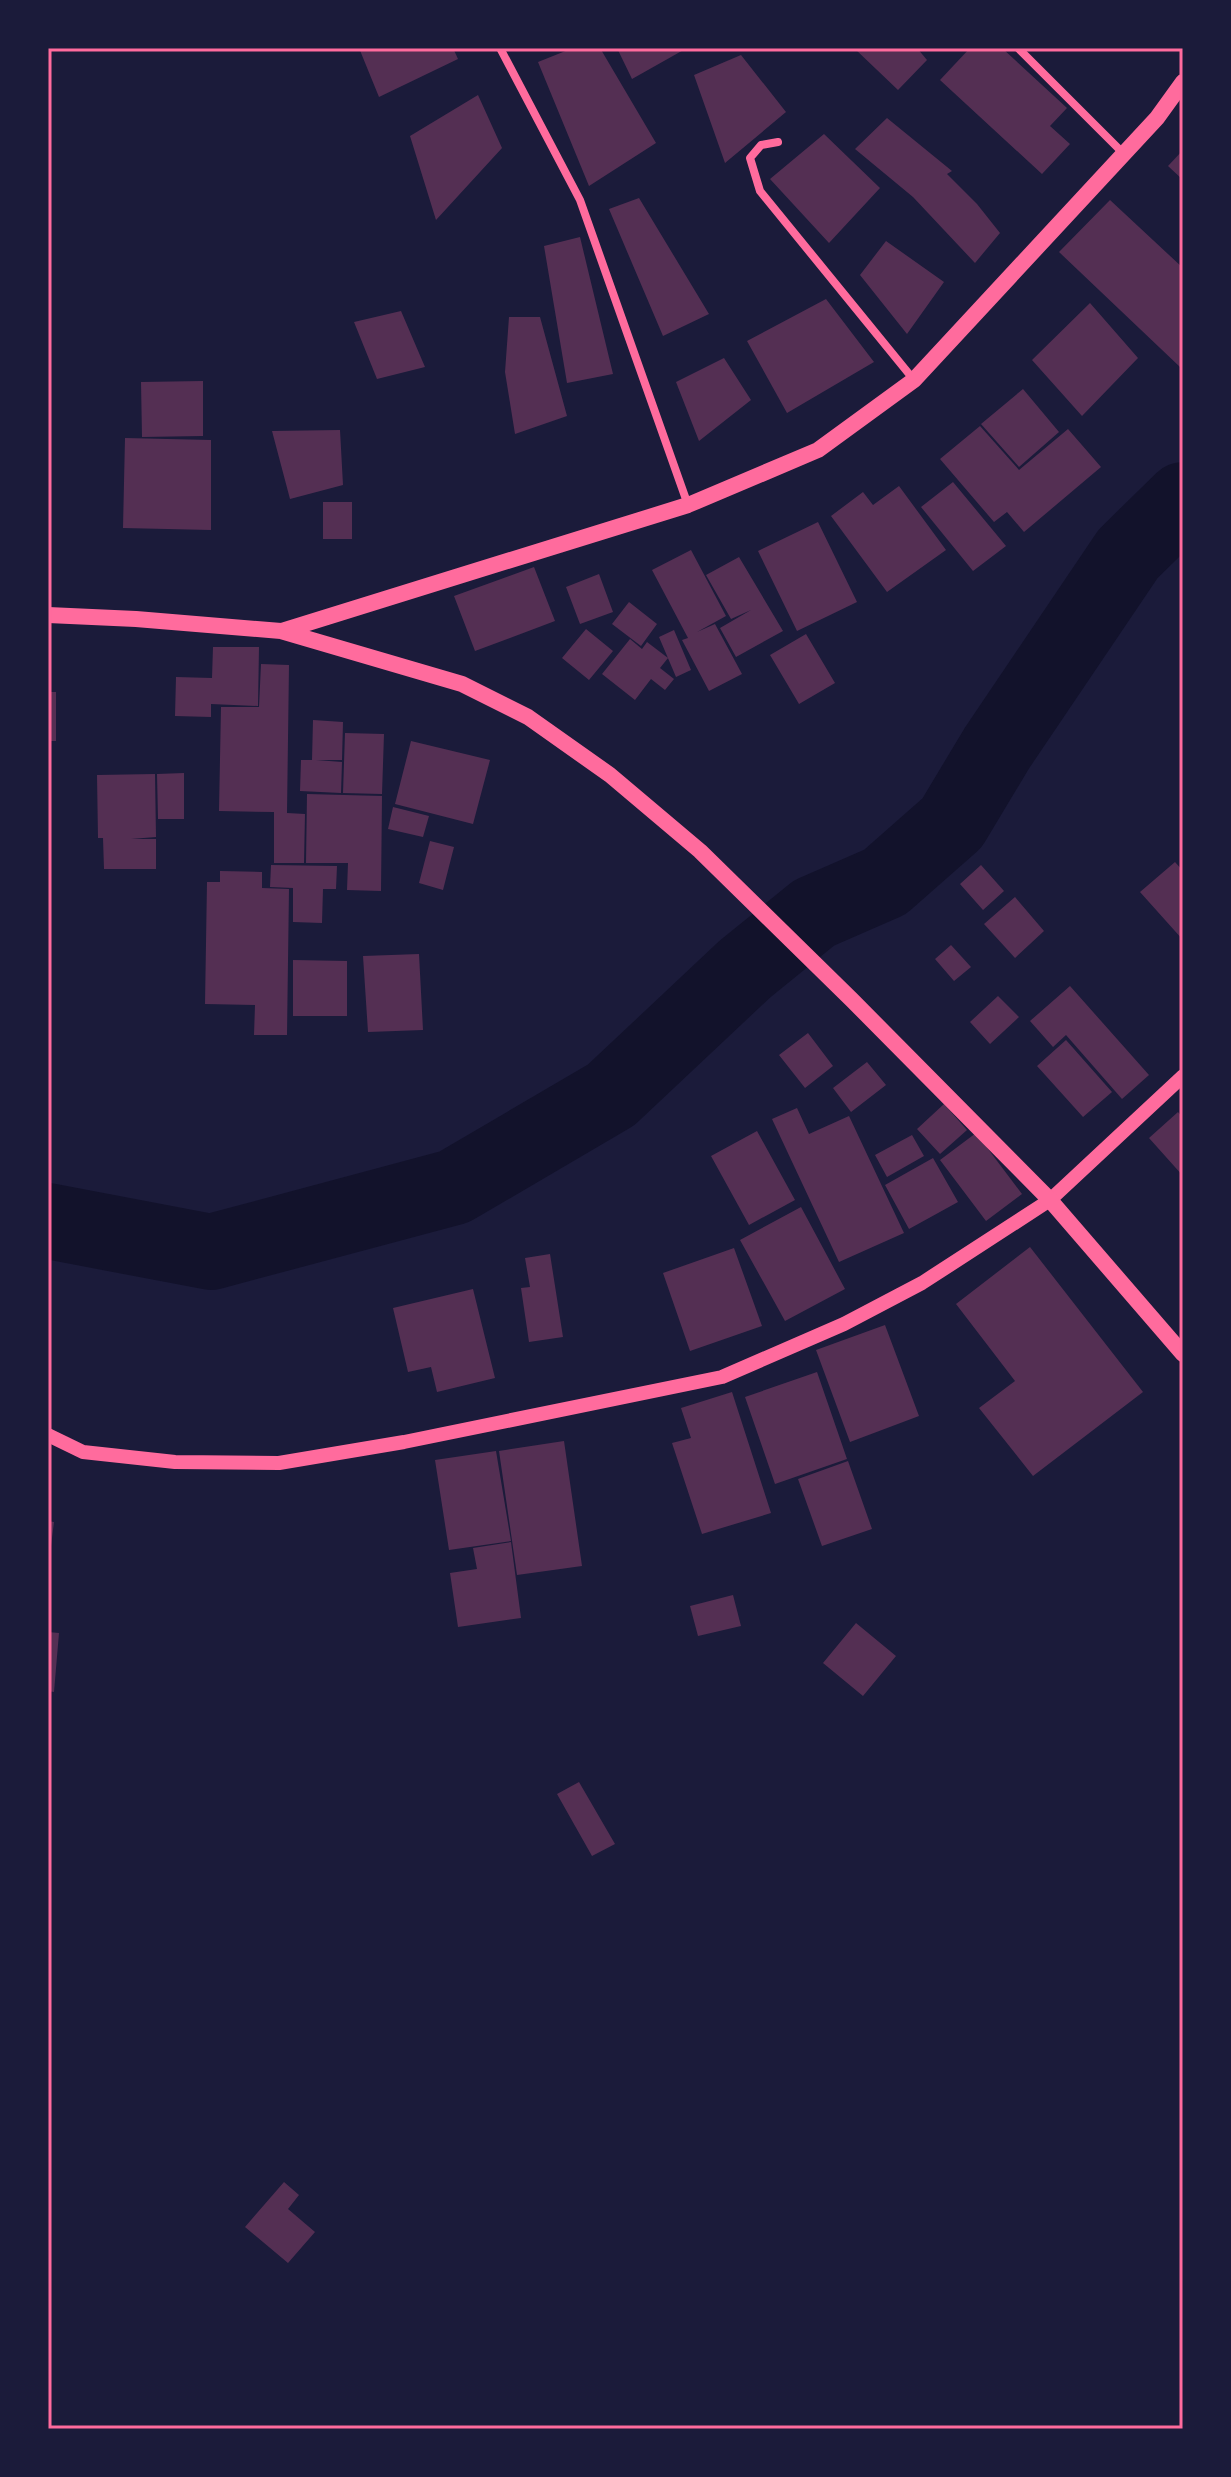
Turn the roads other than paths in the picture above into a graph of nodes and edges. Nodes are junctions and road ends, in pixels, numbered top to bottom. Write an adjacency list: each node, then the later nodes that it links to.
1 (500, 48): 7 (street)
2 (1018, 48): 5 (street)
3 (1183, 82): 5 (main road)
4 (778, 142): 6 (street)
5 (1123, 153): 6 (main road)
6 (914, 380): 7 (main road)
7 (688, 505): 9 (main road)
8 (48, 615): 9 (main road)
9 (281, 631): 11 (main road)
10 (1183, 1076): 11 (street)
11 (1050, 1200): 12 (main road); 13 (street)
12 (1183, 1354)
13 (48, 1435)

